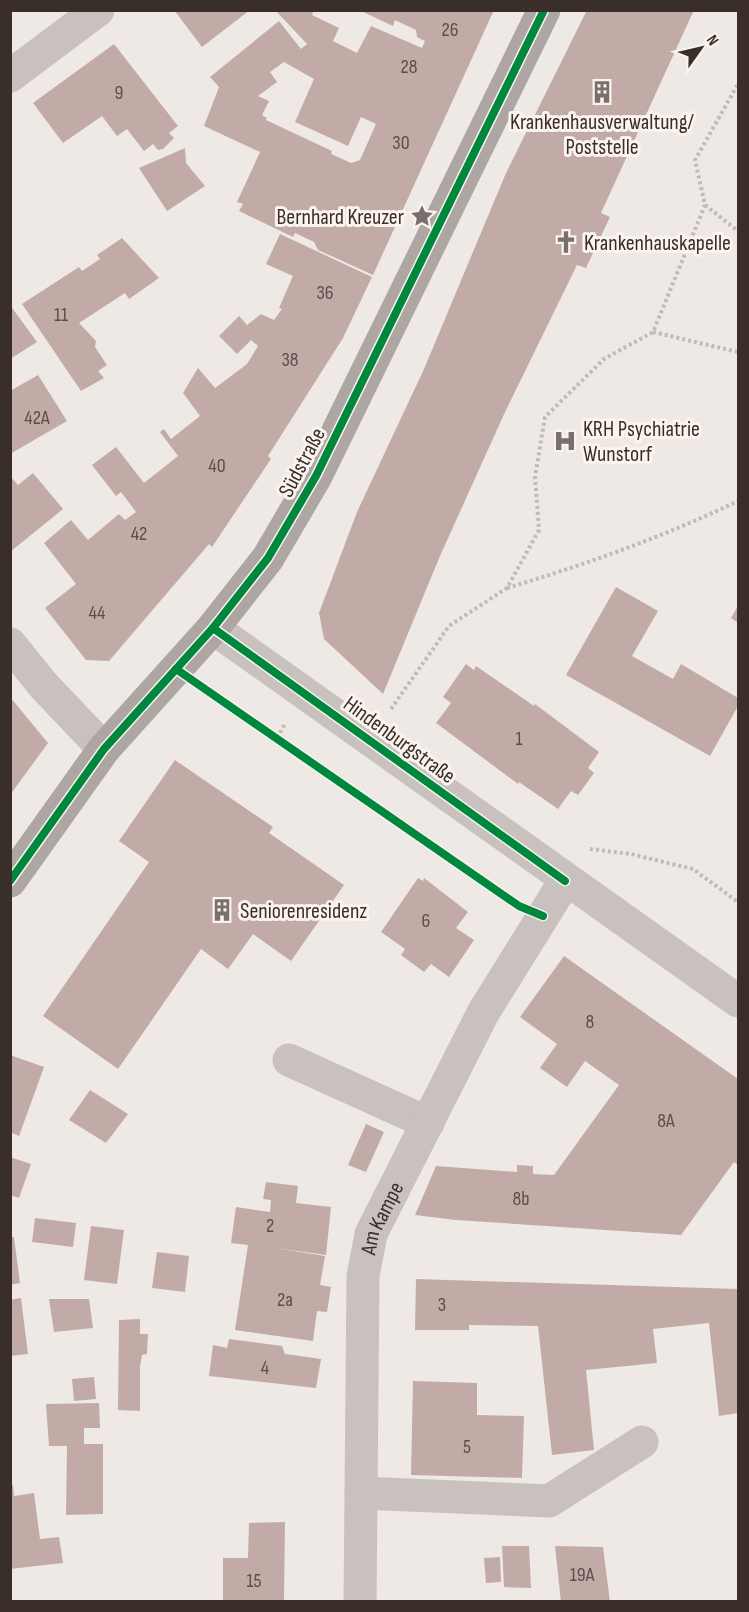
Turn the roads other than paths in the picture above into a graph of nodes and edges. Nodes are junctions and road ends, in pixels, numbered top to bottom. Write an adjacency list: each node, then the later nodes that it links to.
1 (98, 10): 3 (street)
2 (544, 10): 4 (main road, Südstraße)
3 (10, 76)
4 (213, 628): 6 (main road, Südstraße); 8 (street, Hindenburgstraße)
5 (10, 645): 6 (street)
6 (104, 749): 7 (main road, Südstraße)
7 (10, 881)
8 (565, 881): 9 (street, Hindenburgstraße); 11 (street, Am Kampe)
9 (738, 1001)
10 (289, 1060): 11 (street)
11 (428, 1123): 13 (street, Am Kampe)
12 (642, 1442): 13 (street)
13 (361, 1492): 14 (street, Am Kampe)
14 (360, 1602)

